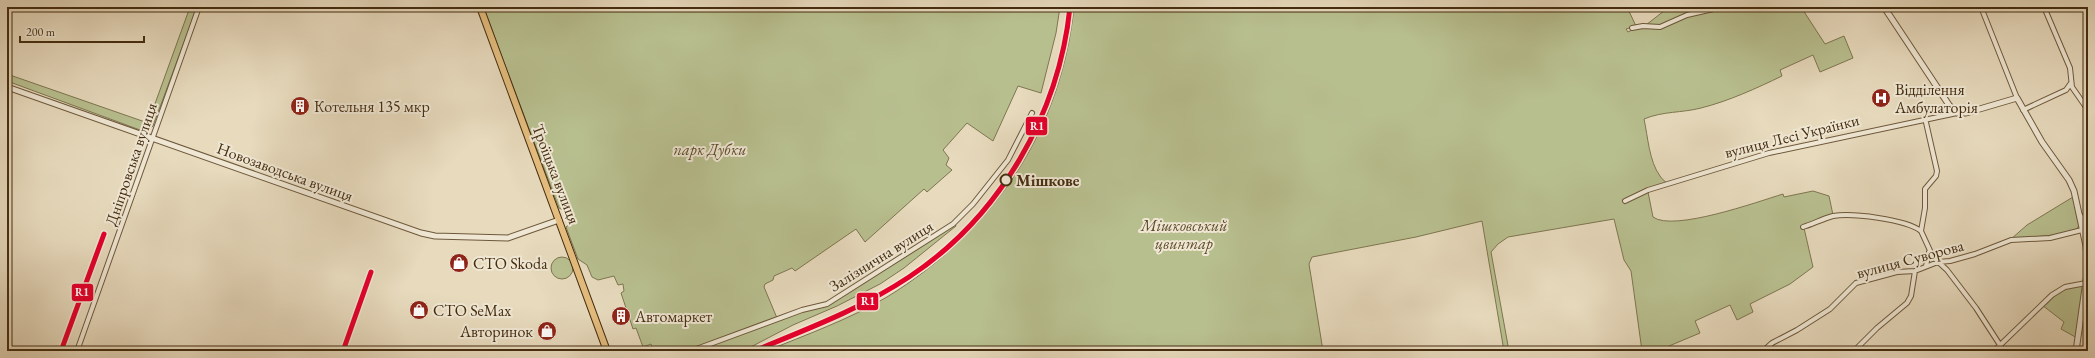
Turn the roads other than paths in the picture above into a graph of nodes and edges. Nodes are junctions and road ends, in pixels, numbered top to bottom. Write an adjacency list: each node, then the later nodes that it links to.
1 (199, 7): 18 (street, Дніпровська вулиця)
2 (480, 7): 21 (main road, Троїцька вулиця)
3 (1722, 7): 7 (street)
4 (1884, 7): 16 (street)
5 (1981, 7): 12 (street)
6 (2044, 7): 8 (street)
7 (1632, 28)
8 (2072, 81): 10 (street); 11 (street)
9 (7, 87): 18 (street, Новозаводська вулиця)
10 (2074, 89): 11 (street); 14 (street)
11 (2066, 90): 13 (street)
12 (2017, 98): 13 (street); 16 (street, вулиця Лесі Українки)
13 (2024, 110): 20 (street)
14 (2088, 110)
15 (1032, 113): 34 (street, Залізнична вулиця)
16 (1957, 113): 17 (street, вулиця Лесі Українки)
17 (1925, 118): 19 (street, вулиця Лесі Українки); 25 (street)
18 (152, 138): 21 (street, Новозаводська вулиця); 32 (street, Дніпровська вулиця)
19 (1625, 201)
20 (2077, 212): 23 (street); 24 (street)
21 (560, 220): 33 (main road, Троїцька вулиця)
22 (1803, 227): 25 (street)
23 (2088, 227)
24 (2082, 230): 27 (street, вулиця Суворова); 30 (street)
25 (1921, 231): 26 (street)
26 (1929, 252): 27 (street); 28 (street)
27 (1938, 262): 28 (street, вулиця Суворова); 31 (street)
28 (1926, 266): 29 (street, вулиця Суворова)
29 (1914, 271): 35 (street, вулиця Суворова); 36 (street)
30 (2086, 283): 31 (street); 38 (street)
31 (2000, 345): 37 (street)
32 (77, 351)
33 (607, 351)
34 (691, 351)
35 (1763, 351)
36 (1854, 351)
37 (1994, 351)
38 (2076, 351)

